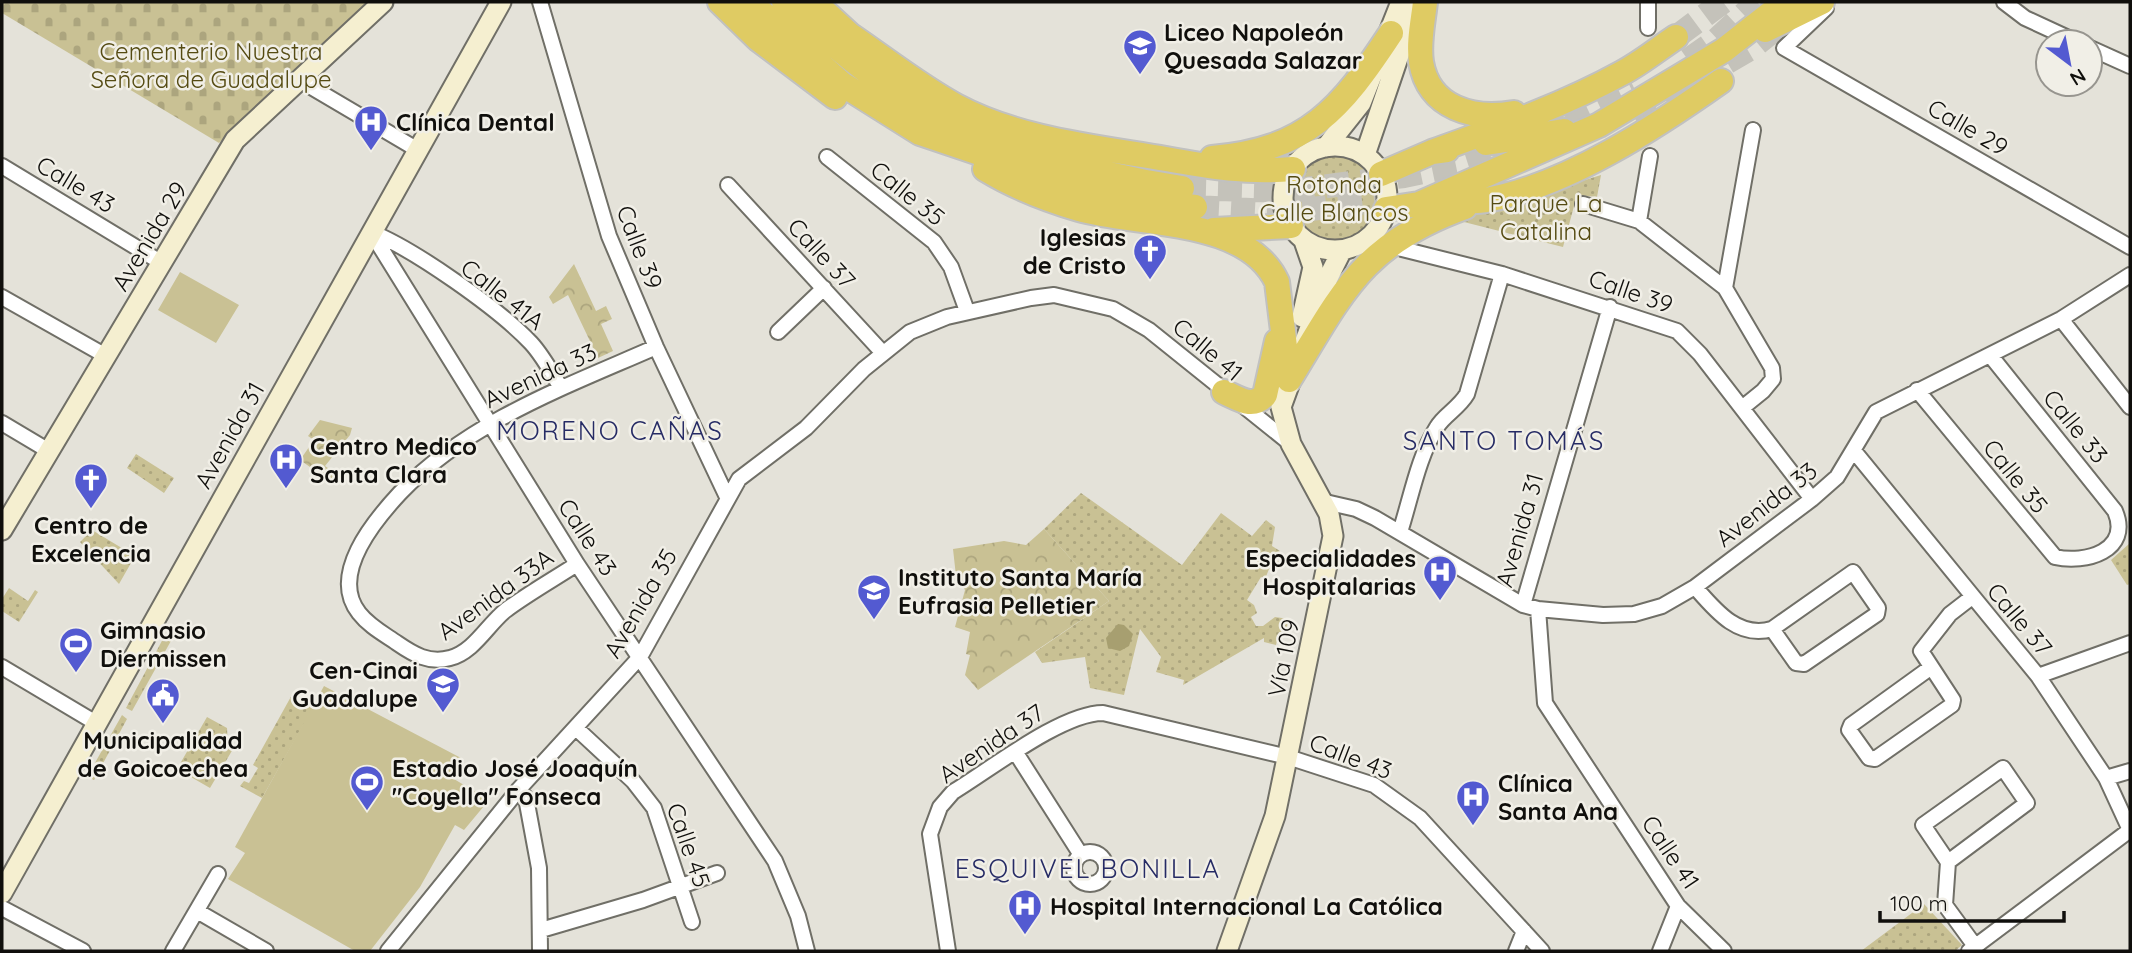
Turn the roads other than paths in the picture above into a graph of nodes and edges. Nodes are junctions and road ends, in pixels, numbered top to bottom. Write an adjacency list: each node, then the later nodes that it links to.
1 (383, 2): 25 (main road, Avenida 29)
2 (492, 2): 33 (main road, Avenida 31)
3 (501, 2): 33 (main road, Avenida 31)
4 (540, 2): 68 (street, Calle 39)
5 (720, 2): 31 (highway)
6 (750, 2): 31 (highway)
7 (784, 2): 28 (highway)
8 (814, 2): 20 (highway)
9 (1401, 2): 19 (main road)
10 (1417, 2): 35 (main road)
11 (1425, 2): 27 (highway)
12 (1648, 2): 17 (street)
13 (1784, 2): 22 (highway)
14 (1822, 2): 22 (highway)
15 (1832, 2): 52 (street, Calle 29)
16 (2004, 2): 18 (street)
17 (1648, 27)
18 (2047, 28)
19 (1391, 33): 32 (main road); 38 (highway)
20 (850, 35): 28 (highway); 38 (highway)
21 (1676, 37): 27 (highway)
22 (1724, 50): 29 (highway)
23 (2104, 54): 24 (street)
24 (2130, 66)
25 (301, 81): 33 (street); 56 (main road, Avenida 29)
26 (1721, 81): 43 (highway)
27 (1546, 107): 34 (highway)
28 (962, 124): 46 (highway)
29 (1600, 125): 34 (highway); 44 (highway)
30 (1753, 130): 61 (street)
31 (930, 137): 46 (highway)
32 (1325, 147): 35 (main road); 40 (main road)
33 (415, 148): 49 (main road, Avenida 31); 55 (main road, Avenida 31)
34 (1432, 152): 41 (highway)
35 (1364, 155): 41 (main road)
36 (1650, 156): 48 (street)
37 (827, 157): 64 (street, Calle 35)
38 (1165, 159): 40 (highway)
39 (3, 169): 56 (street, Calle 43)
40 (1293, 169): 50 (main road)
41 (1381, 173): 47 (main road)
42 (728, 185): 60 (street, Calle 37)
43 (1486, 200): 44 (highway); 72 (highway)
44 (1419, 204): 47 (highway)
45 (1583, 204): 48 (street)
46 (1192, 208): 50 (highway); 65 (highway)
47 (1386, 209): 54 (main road)
48 (1639, 221): 61 (street)
49 (371, 232): 51 (street, Calle 41A); 55 (main road, Avenida 31); 57 (street, Calle 43)
50 (1298, 234): 54 (main road); 72 (main road, Vía 109)
51 (403, 247): 57 (street); 73 (street, Calle 41A)
52 (2130, 247)
53 (1402, 248): 58 (street, Calle 39)
54 (1342, 250): 72 (main road, Vía 109)
55 (355, 253): 102 (main road, Avenida 31)
56 (162, 263): 71 (main road, Avenida 29)
57 (391, 268): 78 (street, Calle 43)
58 (1502, 274): 63 (street, Calle 39); 87 (street)
59 (2130, 275): 66 (street, Avenida 33)
60 (824, 288): 67 (street); 69 (street, Calle 37)
61 (1725, 288): 77 (street)
62 (2, 297): 71 (street)
63 (1610, 307): 77 (street, Calle 39); 92 (street, Avenida 31)
64 (967, 311): 69 (street, Avenida 35); 75 (street, Calle 41)
65 (1282, 316): 72 (highway); 75 (highway)
66 (2061, 319): 70 (street, Avenida 33); 76 (street)
67 (778, 332)
68 (656, 347): 73 (street, Avenida 33); 83 (street, Calle 39)
69 (882, 352): 83 (street, Avenida 35)
70 (1990, 355): 74 (street, Avenida 33); 88 (street, Calle 33)
71 (106, 356): 82 (main road, Avenida 29)
72 (1289, 380): 80 (main road, Vía 109)
73 (561, 388): 78 (street, Avenida 33)
74 (1917, 390): 81 (street, Avenida 33); 88 (street, Calle 35)
75 (1224, 392): 80 (street, Calle 41)
76 (2130, 407)
77 (1742, 408): 84 (street, Calle 39)
78 (488, 422): 89 (street, Calle 43); 97 (street, Avenida 33)
79 (2, 424): 82 (street)
80 (1291, 444): 85 (main road, Vía 109)
81 (1854, 451): 84 (street, Avenida 33); 91 (street, Calle 37)
82 (49, 452): 86 (main road, Avenida 29)
83 (727, 497): 96 (street, Avenida 35)
84 (1812, 499): 90 (street, Avenida 33)
85 (1321, 501): 87 (street); 105 (main road, Vía 109)
86 (2, 530)
87 (1400, 532): 92 (street)
88 (2094, 555)
89 (578, 564): 96 (street, Calle 43); 97 (street, Avenida 33A)
90 (1695, 587): 93 (street, Avenida 33); 94 (street)
91 (1972, 597): 99 (street); 100 (street, Calle 37)
92 (1523, 605): 93 (street)
93 (1538, 609): 117 (street, Calle 41)
94 (1772, 629): 94 (street)
95 (2130, 643): 100 (street)
96 (640, 657): 103 (street, Avenida 35); 129 (street, Calle 43)
97 (439, 660)
98 (2, 667): 102 (street)
99 (1930, 668): 99 (street)
100 (2038, 676): 107 (street, Calle 37)
101 (1083, 714): 104 (street, Avenida 37); 105 (street, Calle 43)
102 (93, 721): 112 (main road, Avenida 31); 116 (main road, Avenida 31)
103 (577, 729): 108 (street, Avenida 35); 115 (street, Calle 45)
104 (1016, 753): 110 (street); 130 (street, Avenida 37)
105 (1288, 757): 122 (street, Calle 43); 131 (main road, Vía 109)
106 (2130, 771): 107 (street)
107 (2106, 778): 109 (street, Calle 37)
108 (519, 789): 121 (street); 127 (street, Avenida 35)
109 (2130, 830): 123 (street)
110 (1081, 855)
111 (1948, 862): 111 (street); 123 (street)
112 (2, 873)
113 (717, 873): 115 (street)
114 (219, 874): 119 (street)
115 (679, 888): 120 (street, Calle 45); 121 (street)
116 (2, 893)
117 (1678, 905): 134 (street); 135 (street, Calle 41)
118 (2, 908): 124 (street)
119 (197, 911): 125 (street); 126 (street)
120 (692, 922)
121 (541, 930): 128 (street)
122 (1524, 931): 132 (street); 133 (street, Calle 43)
123 (1972, 949)
124 (83, 951)
125 (173, 951)
126 (266, 951)
127 (388, 951)
128 (540, 951)
129 (807, 951)
130 (948, 951)
131 (1227, 951)
132 (1516, 951)
133 (1542, 951)
134 (1660, 951)
135 (1724, 951)

